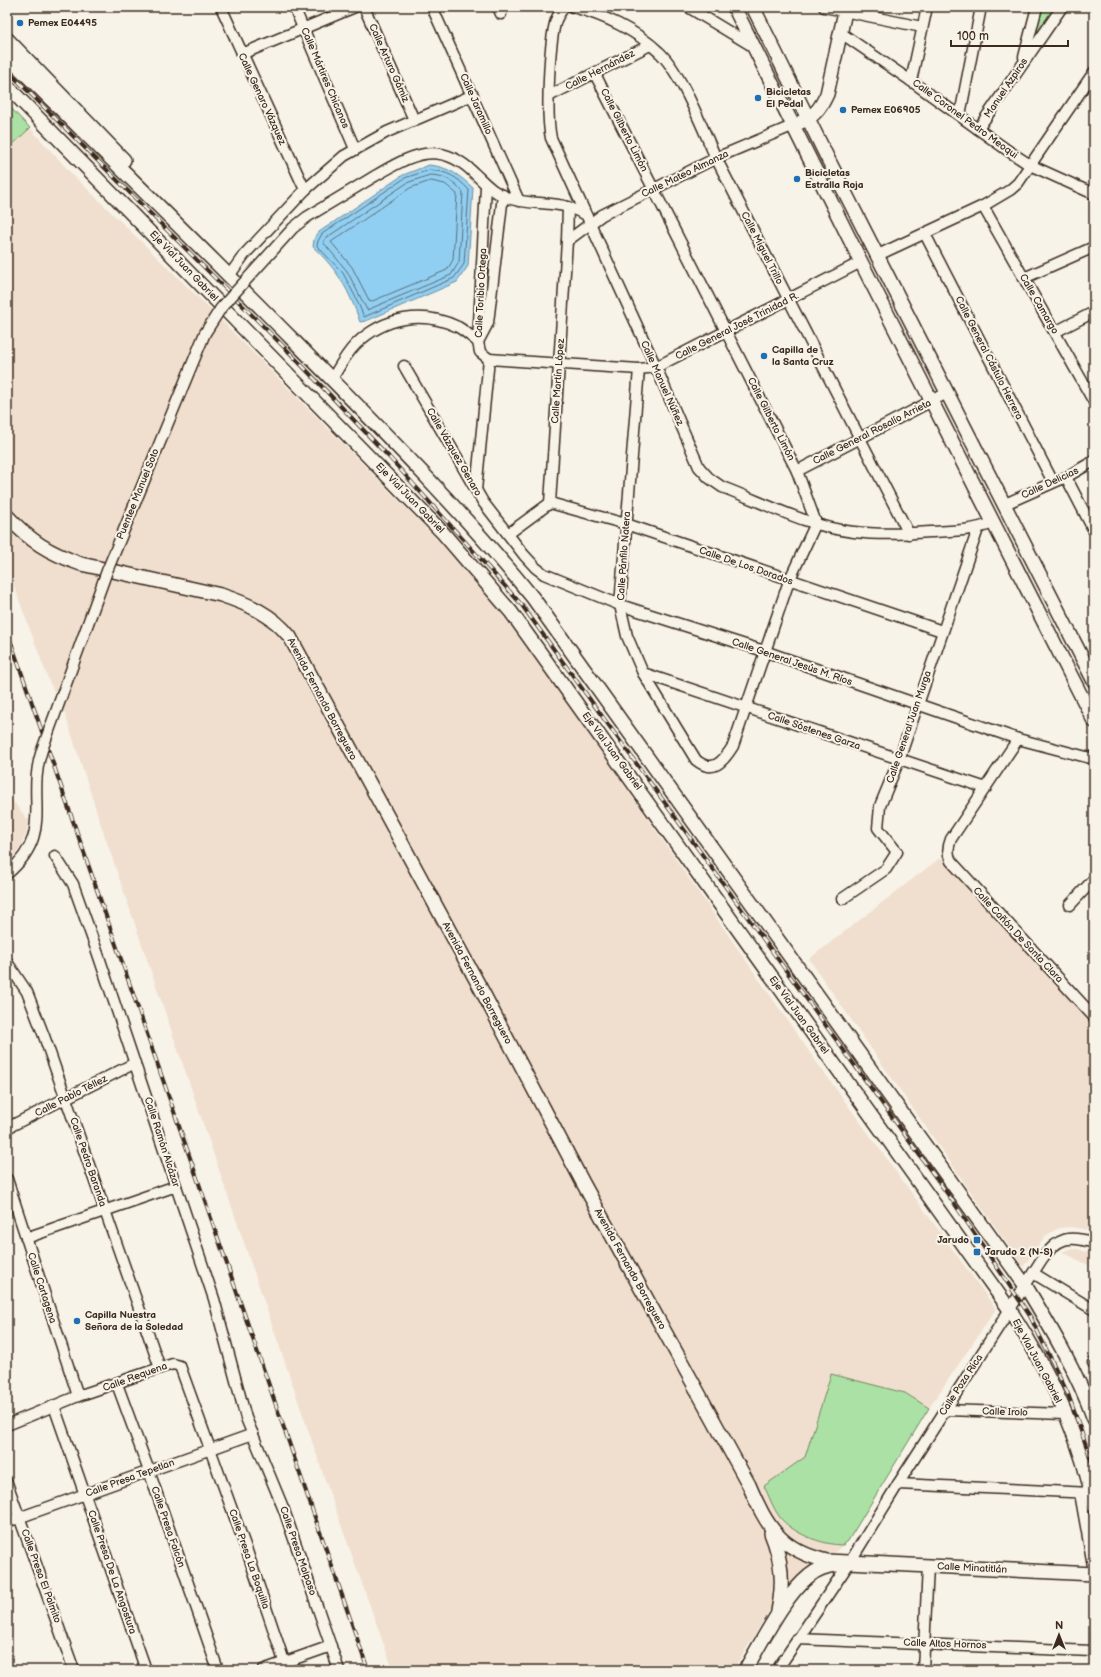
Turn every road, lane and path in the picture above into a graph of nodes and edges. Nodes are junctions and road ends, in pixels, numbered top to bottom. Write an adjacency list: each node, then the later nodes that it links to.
1 (221, 7): 23 (street, Calle Genaro Vázquez)
2 (294, 7): 18 (street, Calle Mártires Chicanos)
3 (355, 7): 18 (street)
4 (364, 7): 35 (street, Calle Arturo Gámiz)
5 (432, 7): 30 (street, Calle Jaramillo)
6 (564, 7): 31 (street, Calle Manuel Núñez)
7 (573, 7): 21 (street, Calle Miguel Trillo)
8 (688, 7): 22 (street)
9 (734, 7): 22 (main road)
10 (753, 7): 34 (main road)
11 (824, 7): 16 (street)
12 (927, 7): 17 (street)
13 (981, 7): 33 (street)
14 (1037, 7): 25 (street)
15 (1062, 7): 25 (street, Manuel Azpiros)
16 (846, 9): 17 (street); 19 (main road, Calle Mateo Almanza)
17 (922, 27): 28 (street)
18 (304, 29): 23 (street); 38 (street, Calle Mártires Chicanos)
19 (841, 33): 28 (street, Calle Coronel Pedro Meoqui); 34 (main road, Calle Mateo Almanza)
20 (7, 39): 50 (main road)
21 (650, 45): 27 (street, Calle Hernández); 39 (street, Calle Miguel Trillo)
22 (755, 48): 36 (main road)
23 (242, 54): 43 (street, Calle Genaro Vázquez)
24 (7, 56): 50 (main road)
25 (1023, 63): 37 (street, Manuel Azpiros)
26 (1094, 72): 40 (street)
27 (595, 74): 31 (street, Calle Hernández); 42 (street, Calle Gilberto Limón)
28 (912, 80): 33 (street, Calle Coronel Pedro Meoqui)
29 (7, 86): 48 (main road, Eje Vial Juan Gabriel)
30 (473, 95): 35 (street); 46 (street, Calle Jaramillo)
31 (550, 96): 51 (street, Calle Manuel Núñez)
32 (7, 97): 48 (main road)
33 (960, 115): 37 (street, Calle Coronel Pedro Meoqui)
34 (808, 118): 36 (main road, Calle Mateo Almanza); 55 (main road)
35 (414, 120): 38 (street)
36 (792, 126): 39 (street, Calle Mateo Almanza); 56 (main road)
37 (978, 129): 40 (street, Calle Coronel Pedro Meoqui)
38 (355, 149): 43 (street)
39 (716, 158): 42 (street, Calle Mateo Almanza); 59 (street, Calle Miguel Trillo)
40 (1030, 165): 44 (street, Calle Coronel Pedro Meoqui); 47 (street)
41 (486, 186): 45 (street); 63 (street, Calle Toribio Ortega); 103 (street, Puentee Manuel Soto, bridge)
42 (653, 189): 51 (street, Calle Mateo Almanza); 61 (street, Calle Gilberto Limón)
43 (305, 190): 57 (street)
44 (1094, 194)
45 (503, 196): 46 (street); 63 (street)
46 (519, 201): 49 (street)
47 (983, 206): 52 (street); 58 (street, Calle Camargo)
48 (127, 207): 119 (main road, Eje Vial Juan Gabriel)
49 (568, 207): 51 (street); 53 (street, Calle Martín López)
50 (166, 213): 57 (main road)
51 (588, 219): 53 (street, Calle Mateo Almanza); 67 (street, Calle Manuel Núñez)
52 (925, 234): 55 (street); 77 (street, Calle General Cástulo Herrera)
53 (567, 241): 65 (street, Calle Martín López)
54 (1094, 247): 58 (street)
55 (878, 255): 70 (main road)
56 (861, 262): 59 (street, Calle General José Trinidad R.); 71 (main road)
57 (229, 276): 69 (main road)
58 (1024, 278): 62 (street, Calle Camargo)
59 (789, 300): 61 (street, Calle General José Trinidad R.); 73 (street, Calle Miguel Trillo)
60 (1094, 312): 62 (street)
61 (727, 331): 67 (street, Calle General José Trinidad R.); 75 (street, Calle Gilberto Limón)
62 (1055, 332): 72 (street, Calle Camargo)
63 (478, 342): 64 (street, Calle Toribio Ortega); 69 (street)
64 (489, 359): 65 (street, Calle General José Trinidad R.); 78 (street)
65 (559, 364): 68 (street, Calle General José Trinidad R.); 79 (street, Calle Martín López)
66 (404, 366): 78 (street, Calle Vázquez Genaro)
67 (656, 367): 68 (street, Calle General José Trinidad R.); 82 (street, Calle Manuel Núñez)
68 (639, 369): 84 (street, Calle Pánfilo Natera)
69 (332, 379): 118 (main road)
70 (947, 393): 71 (street, Calle General Rosalío Arrieta); 80 (main road)
71 (931, 402): 73 (street, Calle General Rosalío Arrieta); 83 (main road)
72 (1094, 402)
73 (860, 440): 75 (street, Calle General Rosalío Arrieta); 88 (street, Calle Miguel Trillo)
74 (1094, 461): 76 (street, Calle Delicias)
75 (797, 471): 82 (street, Calle Gilberto Limón)
76 (1066, 477): 77 (street, Calle Delicias); 86 (street)
77 (1053, 482): 80 (street, Calle Delicias)
78 (476, 490): 87 (street, Calle Vázquez Genaro)
79 (550, 503): 84 (street, Calle De Los Dorados); 87 (street)
80 (1005, 504): 94 (main road)
81 (7, 516): 138 (main road, Avenida Fernando Borreguero)
82 (816, 523): 88 (street, Calle Manuel Núñez); 89 (street)
83 (993, 523): 85 (street, Calle Manuel Núñez); 97 (main road)
84 (626, 524): 89 (street, Calle De Los Dorados); 90 (street, Calle Pánfilo Natera)
85 (978, 529): 88 (street, Calle Manuel Núñez); 91 (street, Calle General Juan Murga)
86 (1094, 531)
87 (508, 534): 90 (street, Calle General Jesús M. Ríos)
88 (909, 534)
89 (789, 581): 91 (street, Calle De Los Dorados); 92 (street)
90 (620, 605): 92 (street, Calle General Jesús M. Ríos); 93 (street, Calle Pánfilo Natera)
91 (942, 631): 95 (street, Calle General Juan Murga)
92 (764, 651): 95 (street, Calle General Jesús M. Ríos); 96 (street)
93 (643, 672): 96 (street, Calle Sóstenes Garza); 96 (street, Calle Pánfilo Natera)
94 (1094, 681)
95 (918, 705): 98 (street, Calle General Jesús M. Ríos); 100 (street, Calle General Juan Murga)
96 (746, 708): 100 (street, Calle Sóstenes Garza)
97 (1094, 721)
98 (1018, 739): 99 (street, Calle General Jesús M. Ríos); 101 (street)
99 (1094, 759)
100 (899, 760): 101 (street, Calle Sóstenes Garza); 105 (street, Calle General Juan Murga)
101 (986, 788): 108 (street, Calle Cañón De Santa Clara)
102 (55, 856): 109 (street, Calle Ramón Alcázar)
103 (7, 874)
104 (1094, 879): 106 (street)
105 (842, 899)
106 (1070, 905)
107 (7, 962): 110 (street, Calle Pedro Baranda)
108 (1094, 1017)
109 (135, 1063): 110 (street, Calle Pablo Téllez); 113 (street, Calle Ramón Alcázar)
110 (66, 1098): 111 (street, Calle Pablo Téllez); 114 (street, Calle Pedro Baranda)
111 (7, 1128)
112 (7, 1179): 115 (street, Calle Cartagena)
113 (176, 1186): 114 (street); 129 (street, Calle Ramón Alcázar)
114 (104, 1211): 115 (street); 121 (street, Calle Pedro Baranda)
115 (26, 1238): 123 (street, Calle Cartagena)
116 (1094, 1243): 117 (street, Calle Poza Rica)
117 (1033, 1273): 118 (street, Calle Poza Rica); 120 (street)
118 (1025, 1285): 119 (street, Calle Poza Rica); 127 (main road)
119 (1010, 1310): 125 (street, Calle Poza Rica); 126 (main road, Eje Vial Juan Gabriel)
120 (1094, 1310)
121 (160, 1368): 122 (street, Calle Requena); 130 (street, Calle Requena)
122 (117, 1384): 123 (street, Calle Requena); 131 (street, Calle Presa Falcón)
123 (78, 1396): 124 (street, Calle Requena)
124 (54, 1406): 128 (street, Calle Requena); 135 (street, Calle Presa De La Angostura)
125 (945, 1410): 126 (street, Calle Irolo); 133 (street, Calle Poza Rica)
126 (1065, 1414): 134 (main road, Eje Vial Juan Gabriel)
127 (1094, 1419)
128 (7, 1425)
129 (253, 1434): 130 (street, Calle Presa Tepetlan); 147 (street, Calle Presa Malpaso)
130 (210, 1449): 131 (street, Calle Presa Tepetlan); 149 (street, Calle Presa La Boquilla)
131 (149, 1471): 135 (street, Calle Presa Tepetlan); 152 (street, Calle Presa Falcón)
132 (7, 1484): 137 (street, Calle Presa El Palmito)
133 (898, 1484): 134 (street); 140 (street, Calle Poza Rica)
134 (1086, 1493): 136 (main road, Eje Vial Juan Gabriel); 142 (street)
135 (86, 1495): 137 (street, Calle Presa Tepetlan); 151 (street, Calle Presa De La Angostura)
136 (1094, 1506)
137 (20, 1517): 139 (street, Calle Presa Tepetlan); 150 (street, Calle Presa El Palmito)
138 (764, 1519): 140 (main road, Avenida Fernando Borreguero); 144 (main road)
139 (7, 1522)
140 (850, 1562): 141 (main road, Calle Minatitlán); 144 (main road); 145 (street, Calle Poza Rica)
141 (928, 1566): 143 (main road, Calle Minatitlán); 146 (street)
142 (1094, 1571)
143 (1094, 1574)
144 (777, 1617): 155 (main road)
145 (797, 1639): 146 (street, Calle Altos Hornos); 156 (street, Calle Poza Rica)
146 (924, 1643): 148 (street, Calle Altos Hornos); 157 (street)
147 (331, 1646): 149 (street); 154 (street, Calle Presa Malpaso)
148 (1093, 1650)
149 (285, 1667): 153 (street)
150 (74, 1670)
151 (146, 1670)
152 (218, 1670)
153 (264, 1670)
154 (340, 1670)
155 (745, 1670)
156 (777, 1670)
157 (923, 1670)

